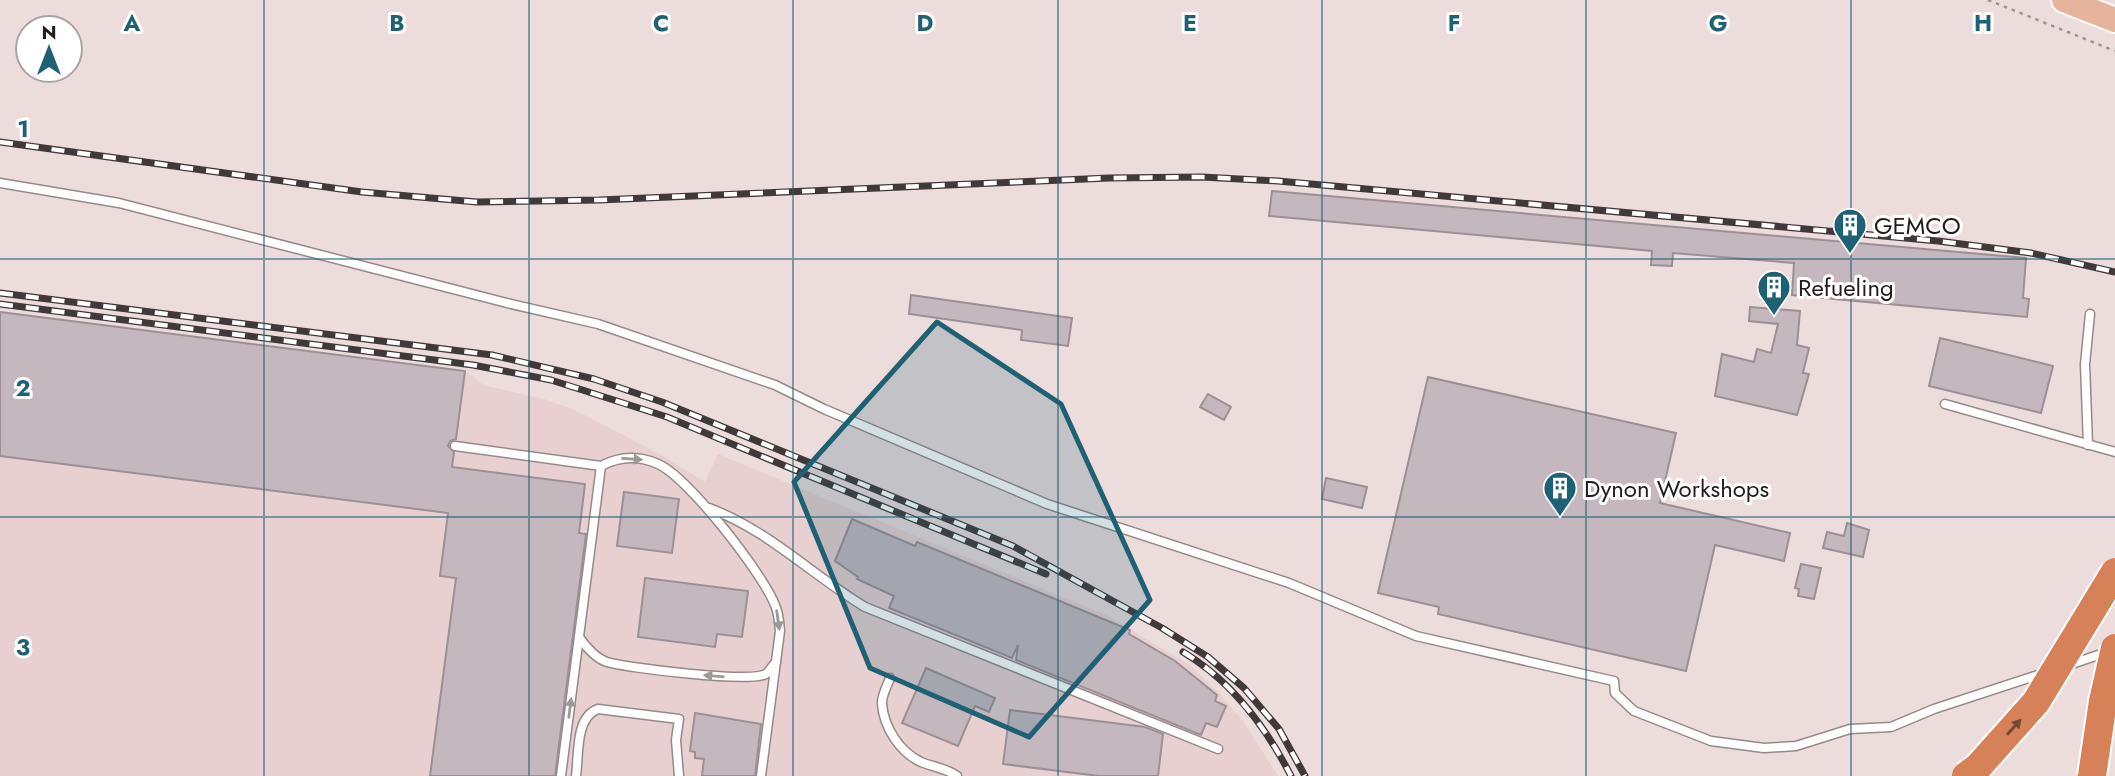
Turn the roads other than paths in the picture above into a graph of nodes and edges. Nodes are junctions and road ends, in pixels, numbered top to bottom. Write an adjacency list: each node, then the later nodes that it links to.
1 (2064, 0): 2 (main road)
2 (2115, 20)
3 (0, 183): 13 (lane)
4 (2090, 314): 6 (lane)
5 (1945, 404): 6 (lane)
6 (2088, 445): 8 (lane)
7 (455, 446): 9 (lane)
8 (2115, 452)
9 (601, 466): 10 (lane, one-way to 10); 12 (lane)
10 (706, 508): 14 (lane, one-way to 14); 16 (lane)
11 (2115, 572): 22 (highway, one-way to 11, bridge)
12 (579, 637): 14 (lane, one-way to 12); 17 (lane, one-way to 12)
13 (2115, 649): 23 (highway, bridge)
14 (776, 662): 20 (lane)
15 (890, 678): 21 (lane)
16 (1218, 749)
17 (561, 776)
18 (576, 776): 19 (lane)
19 (679, 776)
20 (761, 776)
21 (957, 776)
22 (1966, 776)
23 (2092, 776)

